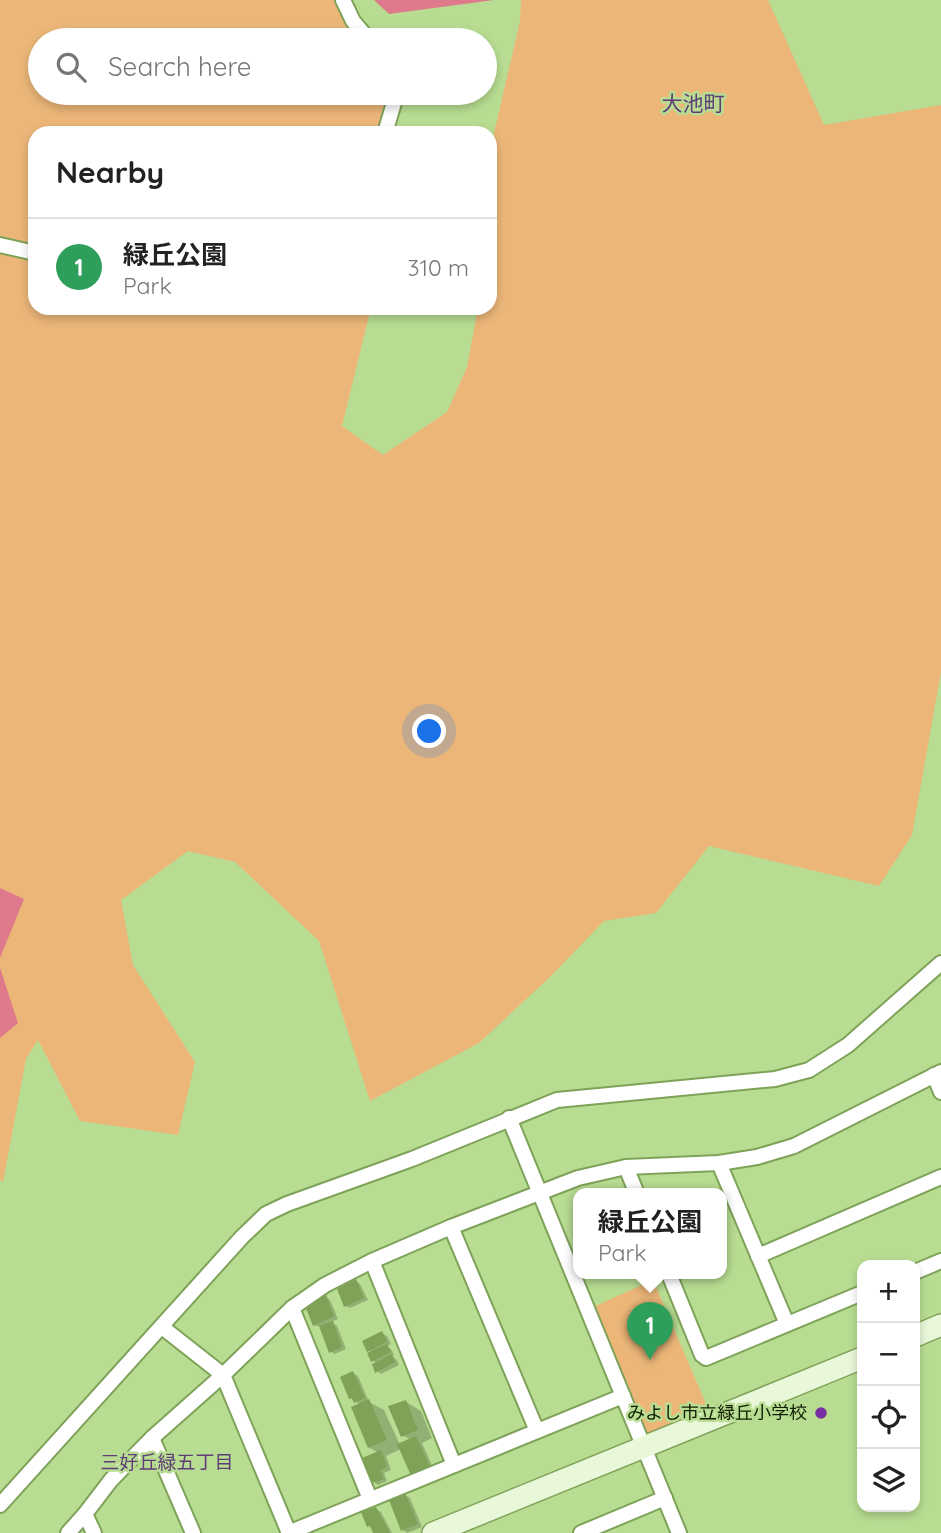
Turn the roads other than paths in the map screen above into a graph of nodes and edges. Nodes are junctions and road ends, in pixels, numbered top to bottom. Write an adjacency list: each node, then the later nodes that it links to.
1 (342, 0): 2 (street)
2 (359, 28)
3 (393, 105): 4 (street)
4 (387, 126)
5 (0, 245): 6 (street)
6 (28, 251)
7 (941, 963): 10 (street)
8 (938, 1074): 9 (street); 11 (street)
9 (941, 1091)
10 (509, 1118): 15 (street); 28 (street)
11 (719, 1163): 12 (street); 17 (street)
12 (626, 1167): 14 (street); 15 (street)
13 (941, 1177): 17 (street)
14 (635, 1188)
15 (540, 1193): 16 (street); 21 (street)
16 (452, 1227): 18 (street); 33 (street)
17 (758, 1255): 26 (street)
18 (372, 1261): 25 (street); 36 (street)
19 (941, 1261): 20 (street)
20 (920, 1270)
21 (573, 1274)
22 (575, 1279): 32 (street)
23 (671, 1279): 26 (street)
24 (857, 1295): 26 (street)
25 (292, 1308): 31 (street); 38 (street)
26 (787, 1324)
27 (941, 1325): 29 (street)
28 (162, 1327): 31 (street); 39 (street)
29 (920, 1334)
30 (857, 1360): 35 (street)
31 (223, 1375): 34 (street); 44 (street)
32 (623, 1396): 33 (street); 35 (street)
33 (537, 1432): 36 (street)
34 (152, 1438): 40 (street); 43 (street)
35 (645, 1447): 37 (street); 45 (street)
36 (454, 1465): 38 (street)
37 (665, 1498): 46 (street); 47 (street)
38 (370, 1499): 44 (street)
39 (0, 1505)
40 (86, 1514): 41 (street); 42 (street)
41 (68, 1533)
42 (94, 1533)
43 (193, 1533)
44 (289, 1533)
45 (433, 1533)
46 (581, 1533)
47 (679, 1533)

